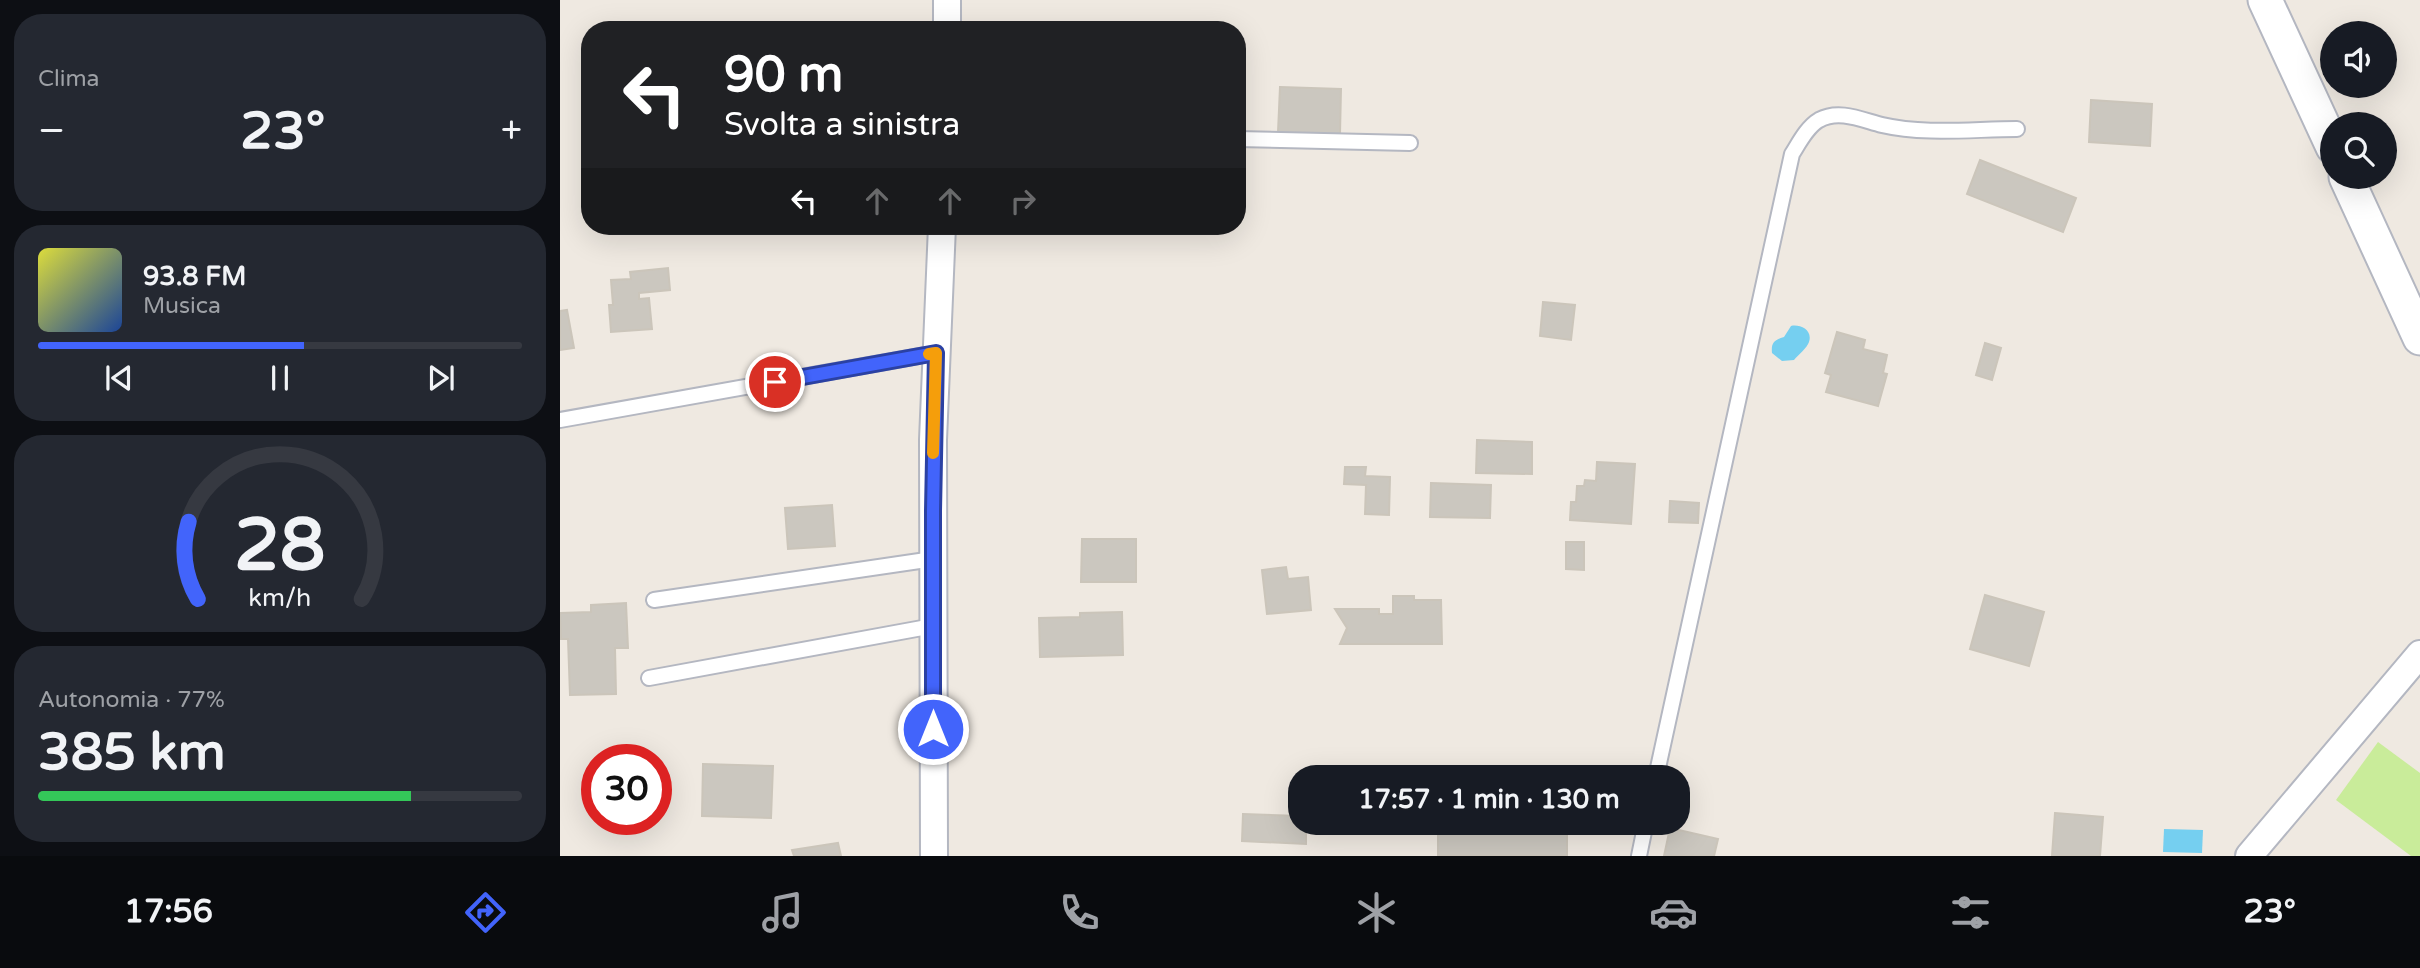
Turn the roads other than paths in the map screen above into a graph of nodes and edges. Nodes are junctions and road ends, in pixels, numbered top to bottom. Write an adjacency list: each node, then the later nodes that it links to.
1 (947, 0): 3 (street)
2 (2265, 0): 4 (street)
3 (947, 21)
4 (2320, 119)
5 (2017, 129): 18 (lane)
6 (1246, 139): 7 (lane)
7 (1409, 143)
8 (2352, 189): 10 (street)
9 (942, 235): 11 (street)
10 (2420, 338)
11 (936, 353): 12 (lane); 13 (street)
12 (560, 420)
13 (933, 559): 14 (lane); 15 (street)
14 (654, 600)
15 (933, 626): 17 (lane); 20 (street)
16 (2420, 654): 22 (street)
17 (649, 678)
18 (1659, 765)
19 (1643, 835): 21 (lane)
20 (934, 856)
21 (1639, 856)
22 (2249, 856)

